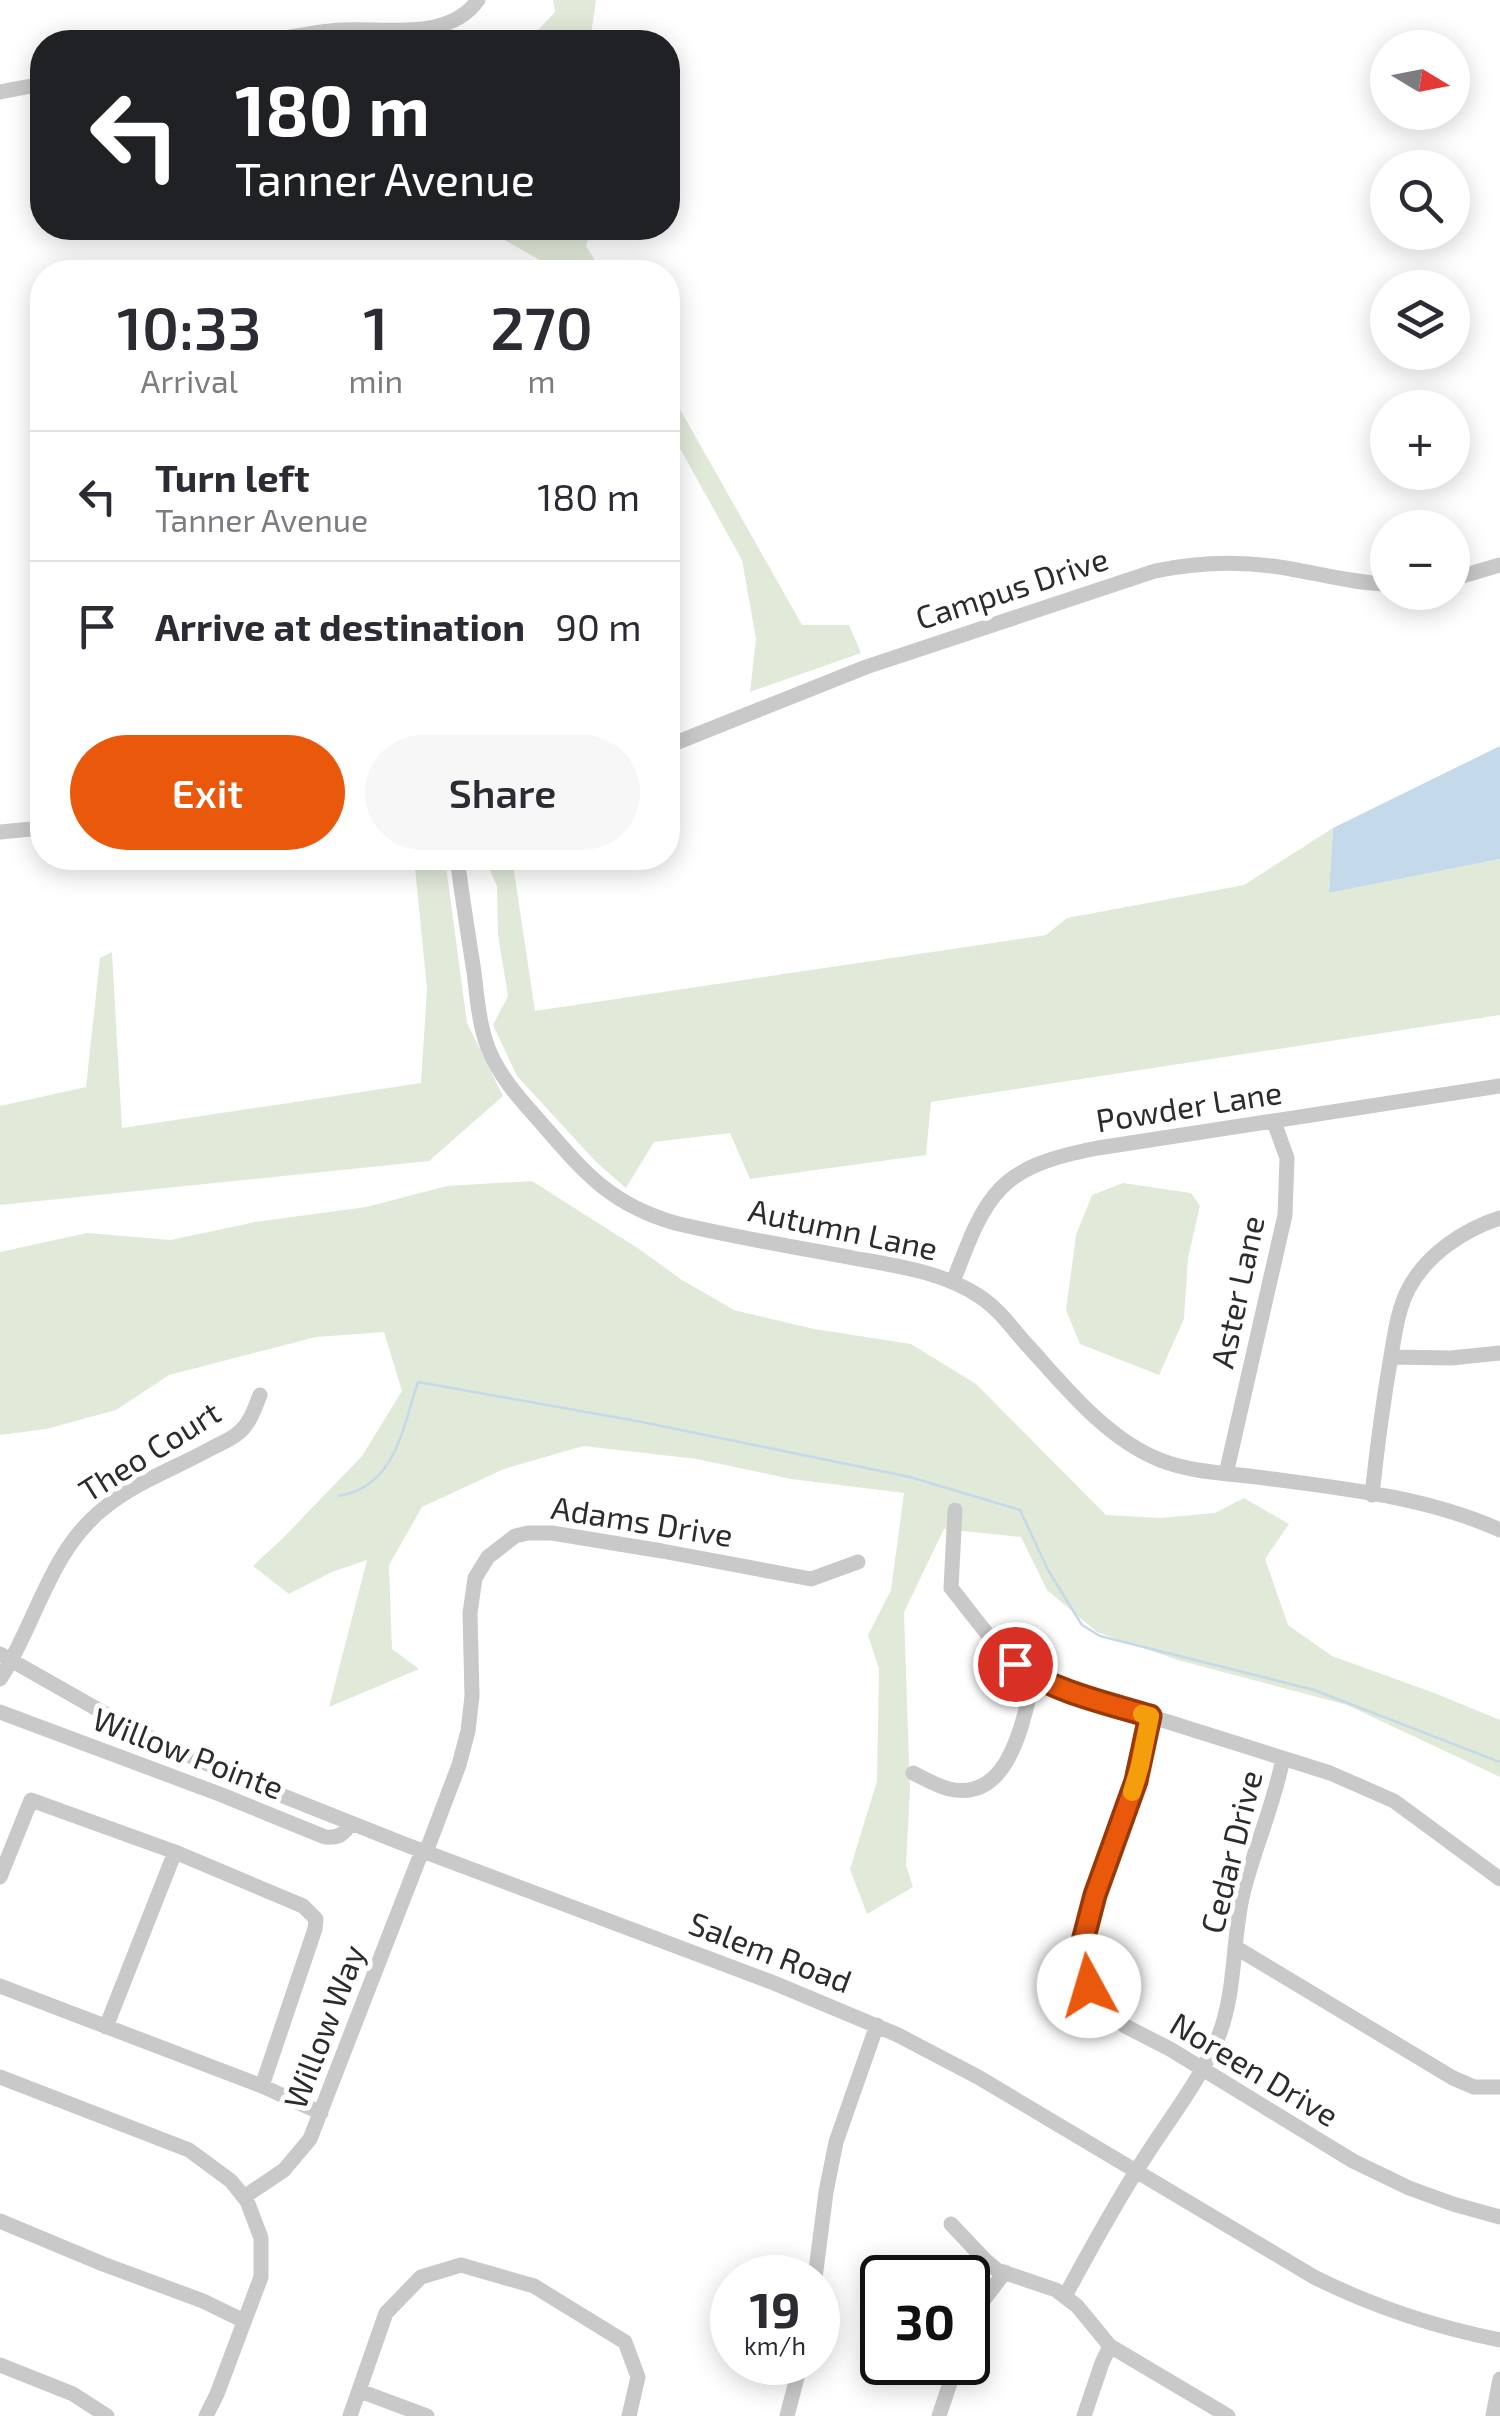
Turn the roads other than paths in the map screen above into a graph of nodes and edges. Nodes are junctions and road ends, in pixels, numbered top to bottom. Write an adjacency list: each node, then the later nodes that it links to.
1 (478, 0): 2 (street)
2 (401, 30)
3 (30, 86): 4 (street)
4 (0, 92)
5 (1500, 565): 6 (street)
6 (1470, 574)
7 (1370, 583): 8 (street, Campus Drive)
8 (680, 741)
9 (30, 829): 10 (street)
10 (0, 832)
11 (459, 870): 15 (street, Autumn Lane)
12 (1500, 1086): 13 (street, Powder Lane)
13 (1274, 1122): 15 (street, Powder Lane); 19 (street, Aster Lane)
14 (1500, 1218): 17 (street)
15 (953, 1282): 19 (street, Autumn Lane)
16 (1500, 1353): 17 (street)
17 (1391, 1357): 20 (street)
18 (260, 1395): 24 (street, Theo Court)
19 (1226, 1474): 20 (street, Autumn Lane)
20 (1372, 1495): 22 (street, Autumn Lane)
21 (955, 1510): 25 (street)
22 (1500, 1530)
23 (858, 1562): 32 (street, Adams Drive)
24 (6, 1657): 26 (street, Theo Court); 31 (street, Salem Road)
25 (1034, 1676): 28 (street); 30 (street)
26 (0, 1679)
27 (0, 1712): 31 (street, Willow Pointe)
28 (1150, 1716): 29 (street); 40 (street, Noreen Drive)
29 (1283, 1758): 35 (street); 36 (street, Cedar Drive)
30 (913, 1773)
31 (351, 1823): 32 (street, Salem Road)
32 (424, 1851): 39 (street, Salem Road); 44 (street, Willow Way)
33 (175, 1852): 34 (street); 38 (street); 42 (street)
34 (0, 1877)
35 (1500, 1879)
36 (1235, 1947): 40 (street, Cedar Drive); 43 (street)
37 (0, 1986): 38 (street)
38 (106, 2026): 42 (street)
39 (876, 2026): 45 (street, Salem Road); 50 (street)
40 (1202, 2068): 45 (street, Cedar Drive); 47 (street, Noreen Drive)
41 (0, 2077): 46 (street)
42 (262, 2086): 44 (street)
43 (1500, 2087)
44 (322, 2113): 46 (street, Willow Way)
45 (1135, 2172): 53 (street, Cedar Drive); 55 (street, Salem Road)
46 (244, 2197): 54 (street)
47 (1500, 2216)
48 (0, 2221): 54 (street)
49 (951, 2224): 51 (street)
50 (818, 2255)
51 (1005, 2272): 52 (street); 53 (street)
52 (990, 2292)
53 (1064, 2296): 56 (street)
54 (244, 2320): 63 (street)
55 (1500, 2340)
56 (1110, 2346): 69 (street); 70 (street)
57 (0, 2365): 62 (street)
58 (1500, 2379): 71 (street)
59 (796, 2385): 67 (street)
60 (950, 2385): 68 (street)
61 (360, 2391): 64 (street); 65 (street); 66 (street)
62 (108, 2416)
63 (206, 2416)
64 (350, 2416)
65 (427, 2416)
66 (628, 2416)
67 (787, 2416)
68 (939, 2416)
69 (1084, 2416)
70 (1228, 2416)
71 (1493, 2416)

